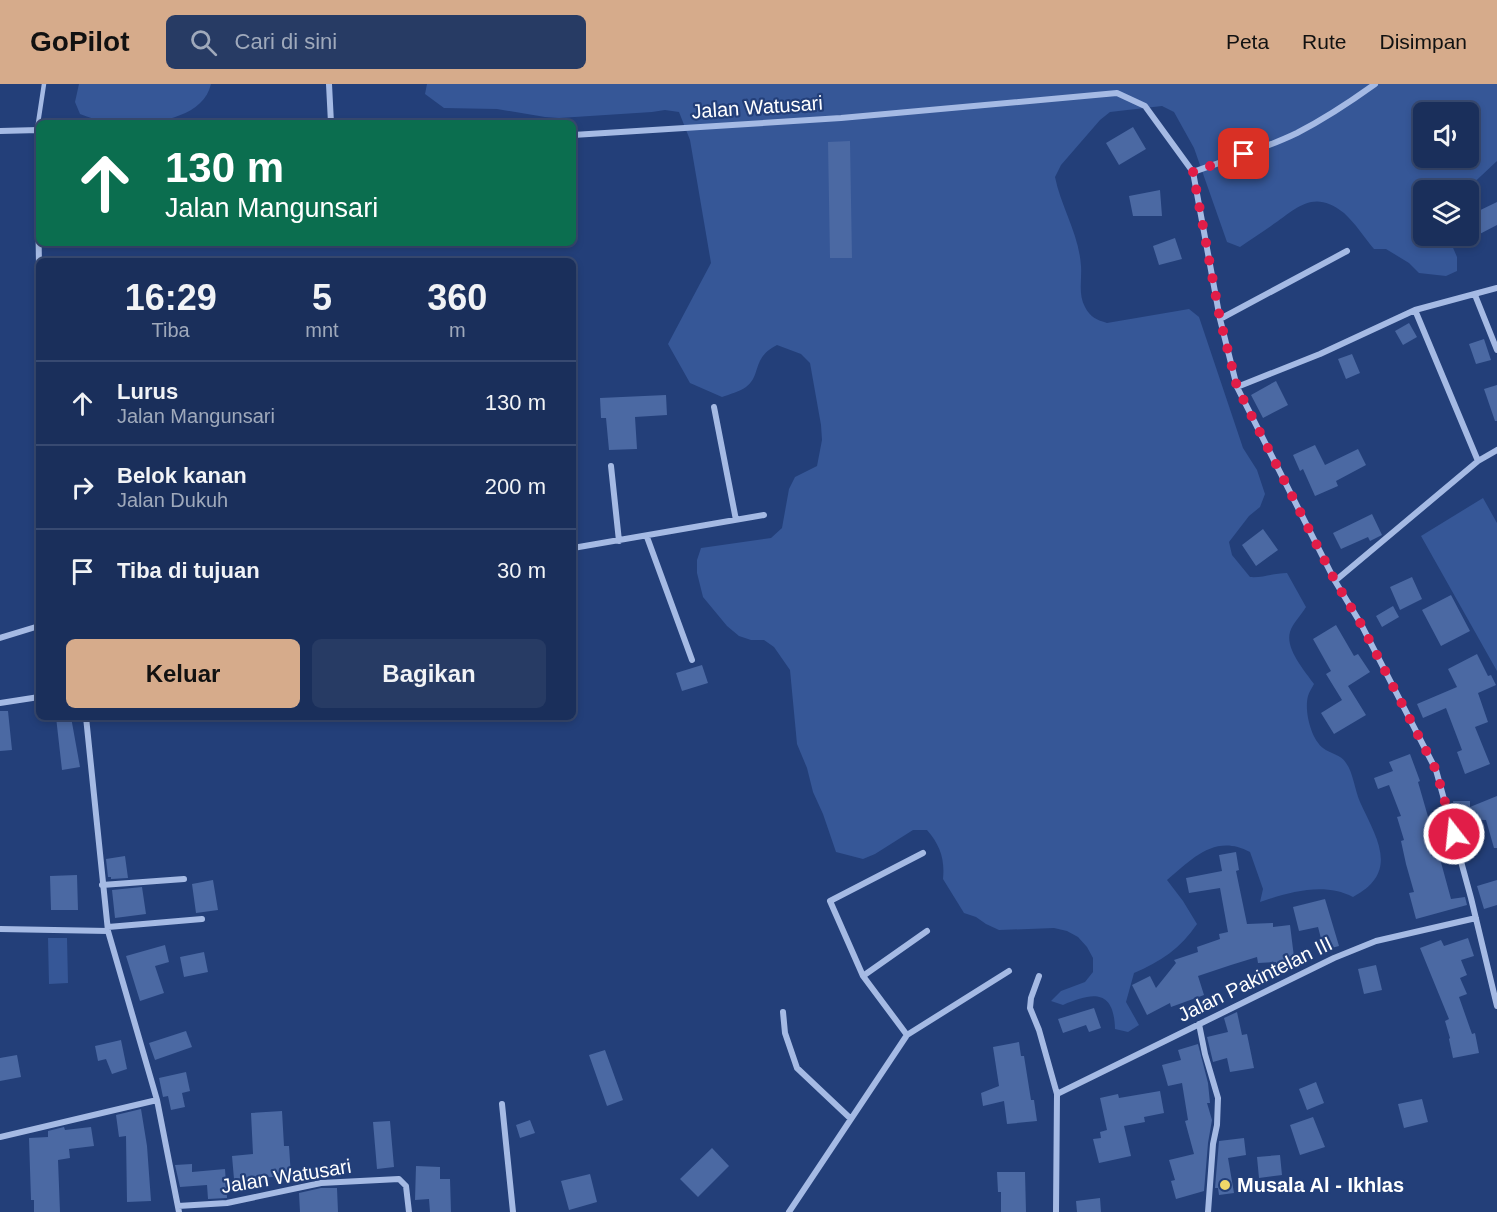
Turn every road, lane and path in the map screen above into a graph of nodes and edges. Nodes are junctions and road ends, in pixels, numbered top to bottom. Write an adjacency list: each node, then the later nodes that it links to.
1 (44, 84): 4 (lane)
2 (329, 84): 5 (street)
3 (1376, 84): 9 (street)
4 (39, 120)
5 (332, 120)
6 (36, 130): 7 (street)
7 (0, 131)
8 (576, 135): 9 (street, Jalan Watusari)
9 (1193, 172): 14 (street)
10 (1347, 251): 14 (street)
11 (1497, 288): 12 (street)
12 (1475, 295): 13 (street); 15 (street)
13 (1415, 310): 16 (street); 19 (street)
14 (1220, 319): 16 (street)
15 (1497, 350)
16 (1237, 387): 26 (street)
17 (714, 407): 22 (street)
18 (1497, 450): 19 (street)
19 (1478, 461): 26 (street)
20 (611, 466): 24 (street)
21 (764, 515): 22 (street)
22 (736, 520): 23 (street)
23 (647, 537): 24 (street); 29 (street)
24 (619, 541): 25 (street)
25 (576, 548)
26 (1335, 581): 36 (street)
27 (36, 627): 28 (street)
28 (0, 638)
29 (692, 660)
30 (36, 697): 31 (street)
31 (0, 703)
32 (86, 720): 35 (street, Jalan Watusari)
33 (923, 853): 42 (street)
34 (184, 879): 35 (street)
35 (102, 885): 39 (street, Jalan Watusari)
36 (1476, 918): 44 (street); 46 (street, Jalan Pakintelan III)
37 (202, 919): 39 (street)
38 (0, 929): 39 (street)
39 (108, 929): 49 (street, Jalan Watusari)
40 (927, 932): 42 (street)
41 (1009, 971): 47 (street)
42 (863, 976): 47 (street)
43 (1039, 976): 48 (street)
44 (1497, 1006)
45 (783, 1012): 51 (street)
46 (1199, 1024): 48 (street, Jalan Pakintelan III); 58 (street)
47 (907, 1035): 51 (street)
48 (1057, 1094): 57 (street)
49 (157, 1100): 52 (street); 53 (street, Jalan Watusari)
50 (502, 1104): 55 (street)
51 (851, 1119): 56 (street)
52 (0, 1137)
53 (179, 1209): 54 (street, Jalan Watusari)
54 (409, 1212)
55 (513, 1212)
56 (789, 1212)
57 (1056, 1212)
58 (1208, 1212)

